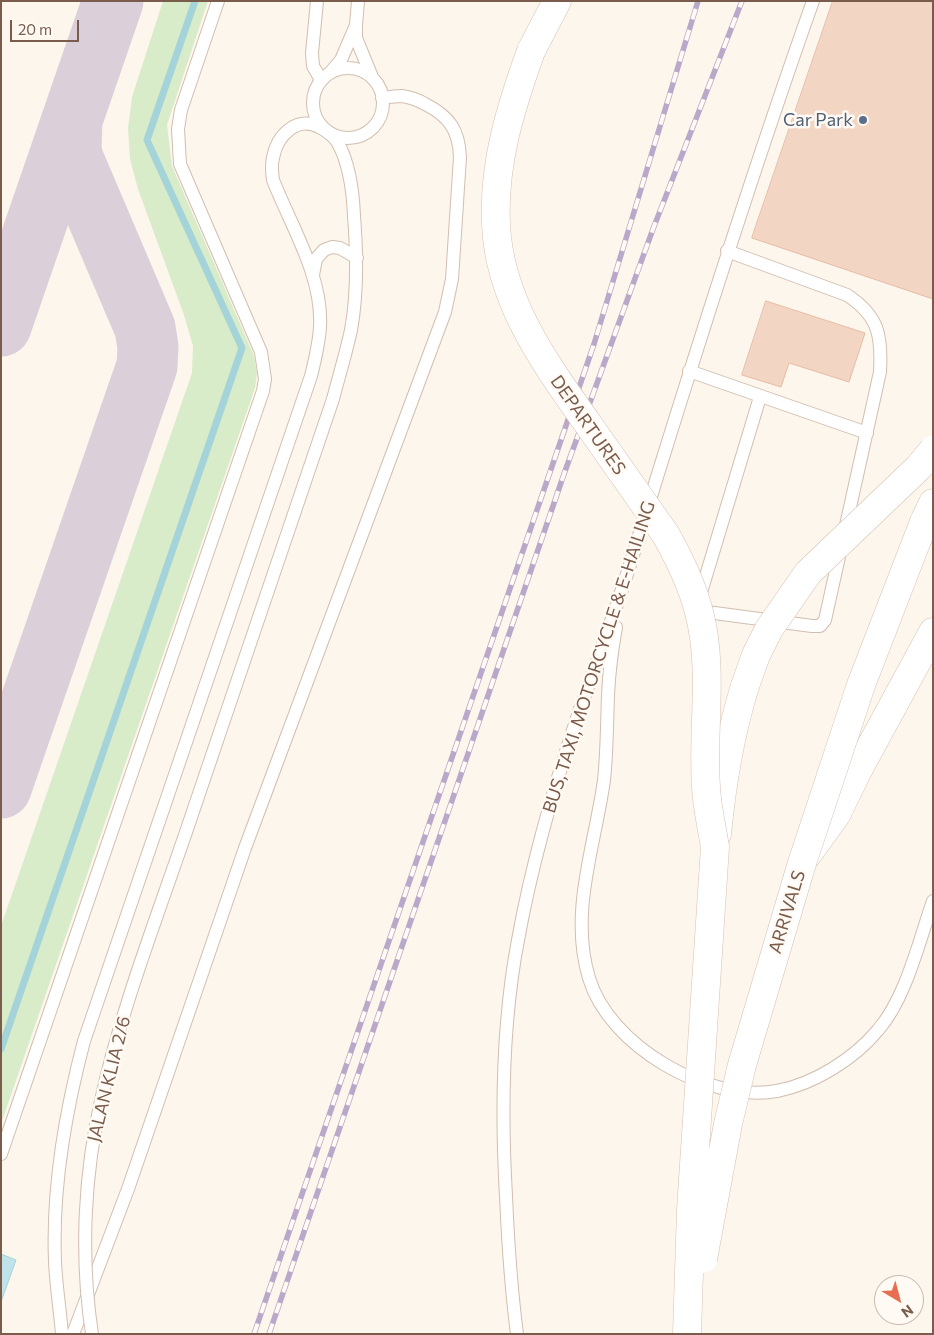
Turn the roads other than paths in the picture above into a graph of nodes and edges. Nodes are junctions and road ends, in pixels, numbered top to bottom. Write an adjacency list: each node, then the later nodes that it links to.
1 (218, 1): 26 (lane)
2 (317, 1): 9 (lane)
3 (358, 1): 7 (lane)
4 (550, 1): 8 (main road, DEPARTURES)
5 (557, 1): 8 (main road)
6 (813, 1): 13 (lane, BUS, TAXI, MOTORCYCLE & E-HAILING)
7 (356, 25): 9 (lane); 10 (lane)
8 (531, 51): 23 (main road, DEPARTURES, bridge)
9 (325, 76): 10 (lane); 12 (lane)
10 (372, 77): 11 (lane)
11 (382, 98): 12 (lane); 28 (lane)
12 (328, 131): 14 (lane, JALAN KLIA 2/6); 15 (lane)
13 (727, 251): 16 (lane, BUS, TAXI, MOTORCYCLE & E-HAILING); 18 (lane)
14 (357, 258): 15 (lane); 29 (lane, JALAN KLIA 2/6, bridge)
15 (313, 278): 27 (lane)
16 (689, 371): 17 (lane); 21 (lane, BUS, TAXI, MOTORCYCLE & E-HAILING)
17 (760, 396): 18 (lane); 18 (lane)
18 (867, 433)
19 (933, 450): 23 (main road, bridge)
20 (933, 503): 24 (main road, ARRIVALS, bridge)
21 (621, 593): 25 (lane); 30 (lane, BUS, TAXI, MOTORCYCLE & E-HAILING)
22 (933, 632): 24 (main road, bridge)
23 (715, 847): 31 (main road, bridge)
24 (802, 863): 31 (main road, ARRIVALS, bridge)
25 (933, 901)
26 (1, 1154)
27 (62, 1334)
28 (73, 1334)
29 (92, 1334)
30 (517, 1334)
31 (688, 1334)

